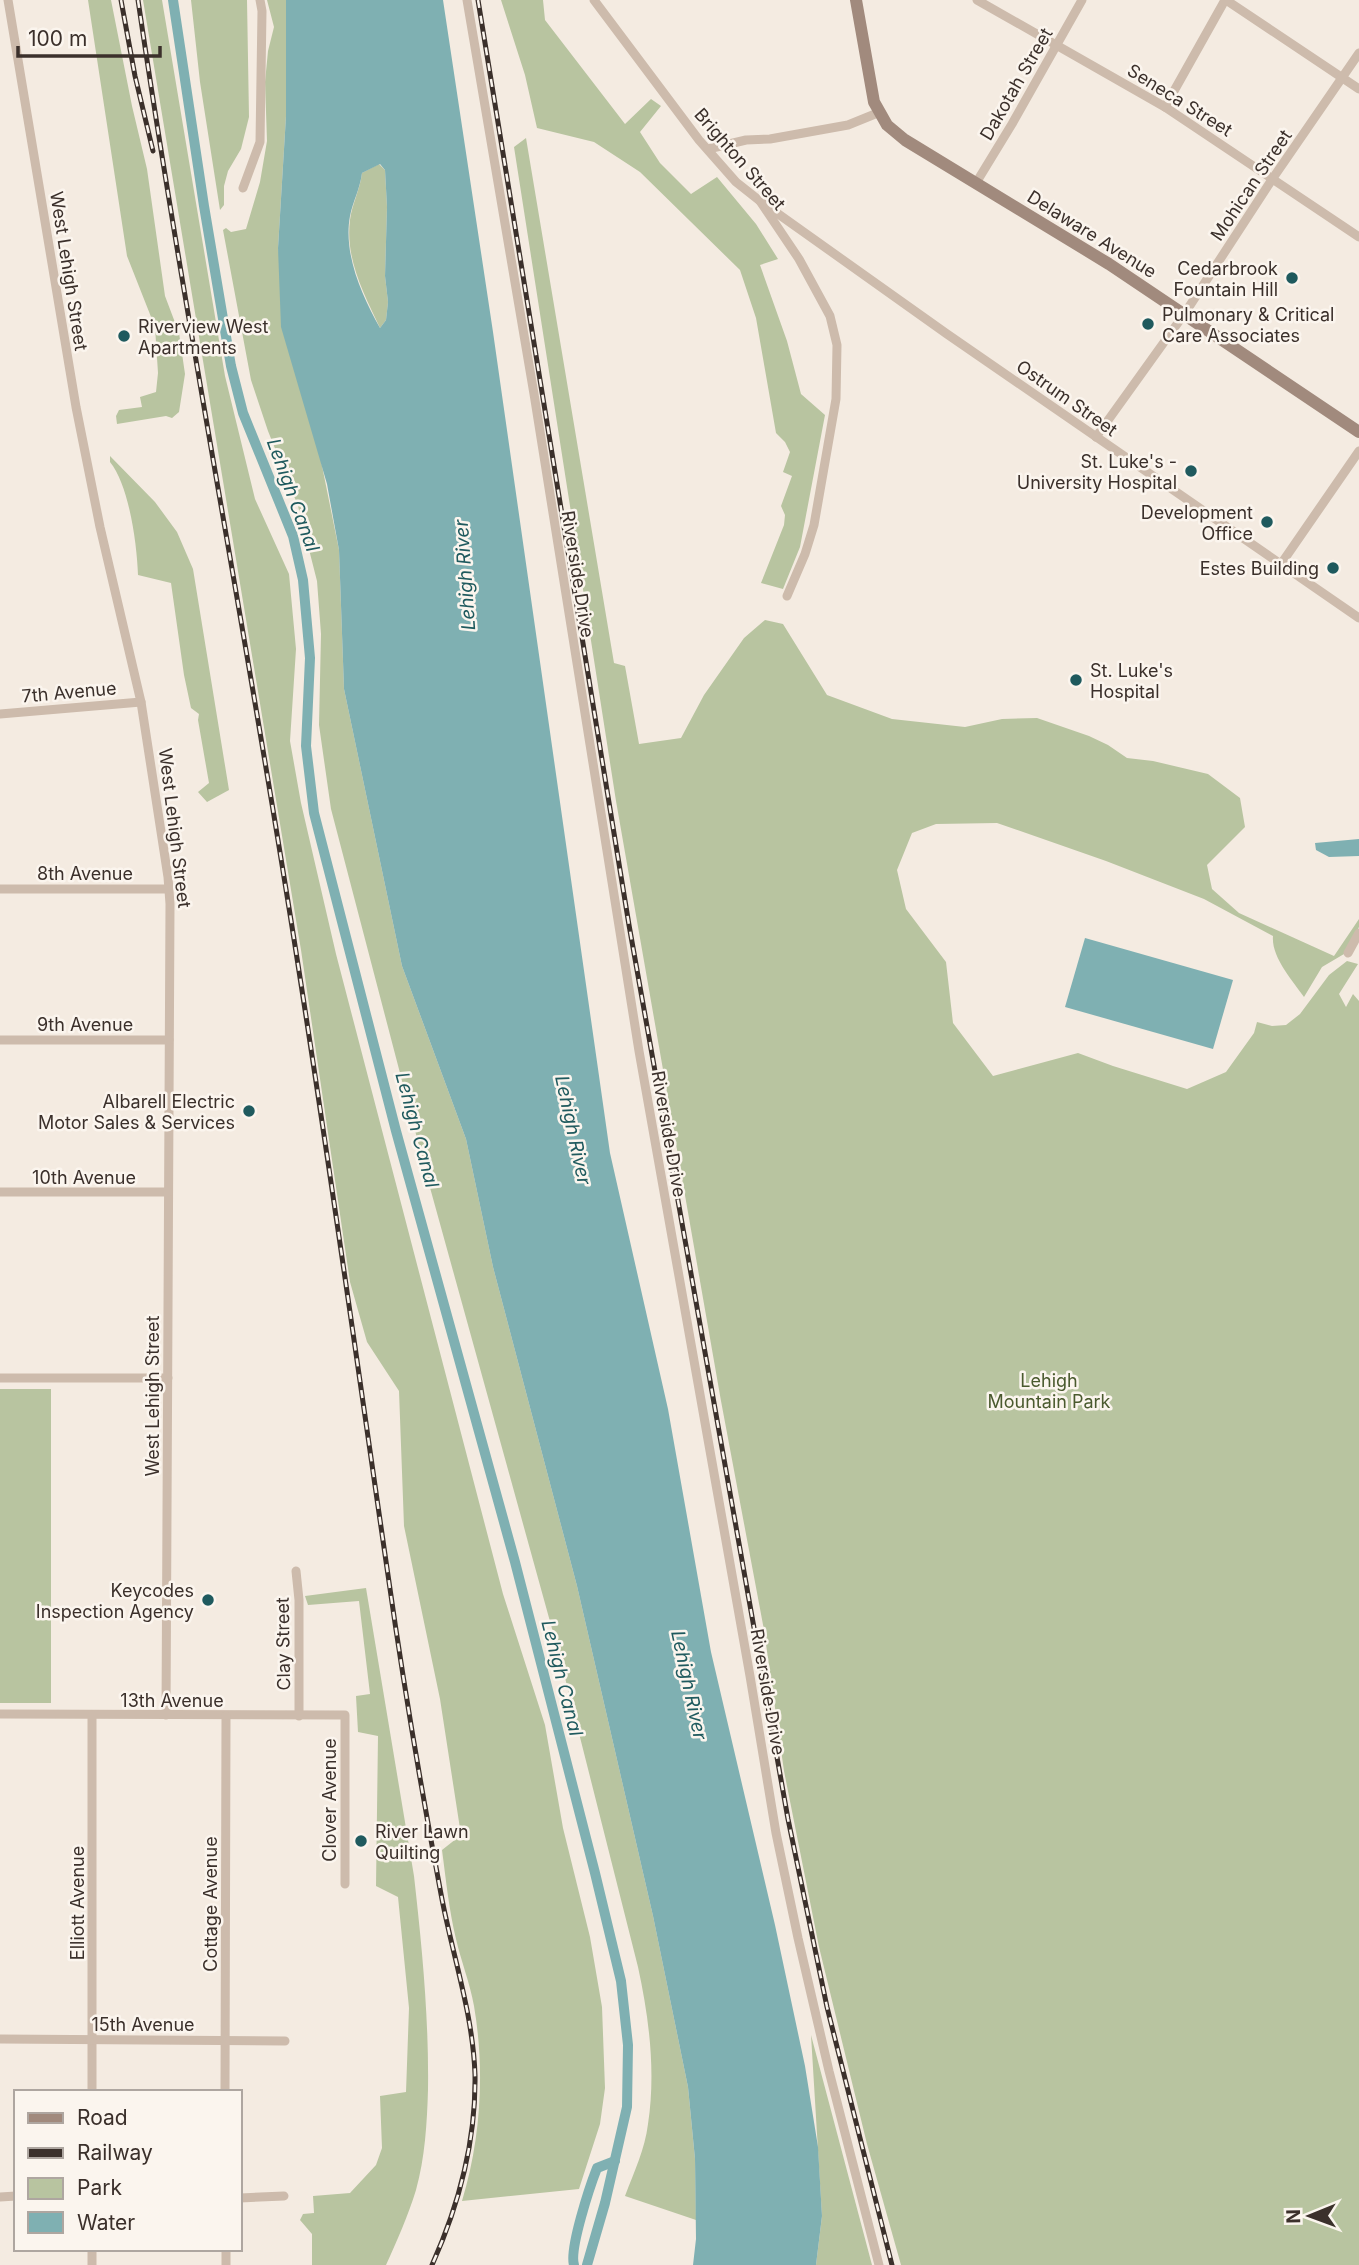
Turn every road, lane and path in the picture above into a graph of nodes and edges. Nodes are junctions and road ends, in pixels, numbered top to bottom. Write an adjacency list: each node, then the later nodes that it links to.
1 (8, 0): 28 (street, West Lehigh Street)
2 (260, 0): 18 (street)
3 (467, 0): 56 (street, Riverside Drive)
4 (594, 0): 15 (street, Brighton Street)
5 (856, 0): 14 (main road)
6 (977, 0): 9 (street, Seneca Street)
7 (1082, 0): 9 (street, Dakotah Street)
8 (1226, 0): 11 (street); 13 (street)
9 (1056, 45): 13 (street, Seneca Street); 17 (street, Dakotah Street)
10 (1359, 53): 11 (street, Mohican Street)
11 (1342, 77): 12 (street); 16 (street, Mohican Street)
12 (1359, 89)
13 (1165, 107): 16 (street, Seneca Street)
14 (880, 112): 15 (street); 17 (main road, Delaware Avenue)
15 (708, 149): 19 (street, Brighton Street)
16 (1273, 178): 20 (street, Seneca Street); 21 (street, Mohican Street)
17 (976, 183): 21 (main road, Delaware Avenue)
18 (243, 188)
19 (760, 201): 23 (street, Ostrum Street); 26 (street, Brighton Street)
20 (1359, 237)
21 (1185, 313): 22 (main road, Delaware Avenue); 23 (street, Mohican Street)
22 (1359, 432)
23 (1096, 437): 25 (street, Ostrum Street)
24 (1359, 452): 25 (street)
25 (1281, 564): 27 (street, Ostrum Street)
26 (787, 596)
27 (1359, 618)
28 (141, 702): 29 (street, 7th Avenue); 31 (street, West Lehigh Street)
29 (0, 714)
30 (0, 889): 31 (street, 8th Avenue)
31 (169, 889): 35 (street, West Lehigh Street)
32 (1359, 933): 33 (street)
33 (1348, 953)
34 (0, 1040): 35 (street, 9th Avenue)
35 (169, 1040): 37 (street, West Lehigh Street)
36 (0, 1192): 37 (street, 10th Avenue)
37 (168, 1192): 39 (street, West Lehigh Street)
38 (0, 1378): 39 (street)
39 (168, 1378): 43 (street, West Lehigh Street)
40 (296, 1571): 46 (street, Clay Street)
41 (0, 1714): 42 (street, 13th Avenue)
42 (92, 1715): 43 (street, 13th Avenue); 49 (street, Elliott Avenue)
43 (166, 1715): 45 (street, 13th Avenue)
44 (345, 1715): 46 (street, 13th Avenue); 47 (street, Clover Avenue)
45 (226, 1716): 46 (street, 13th Avenue); 50 (street, Cottage Avenue)
46 (299, 1716)
47 (345, 1885)
48 (0, 2039): 49 (street, 15th Avenue)
49 (92, 2040): 50 (street, 15th Avenue); 52 (street, Elliott Avenue)
50 (226, 2040): 51 (street, 15th Avenue); 53 (street, Cottage Avenue)
51 (285, 2041)
52 (92, 2090)
53 (225, 2090)
54 (284, 2196): 55 (street)
55 (242, 2199)
56 (878, 2265)

